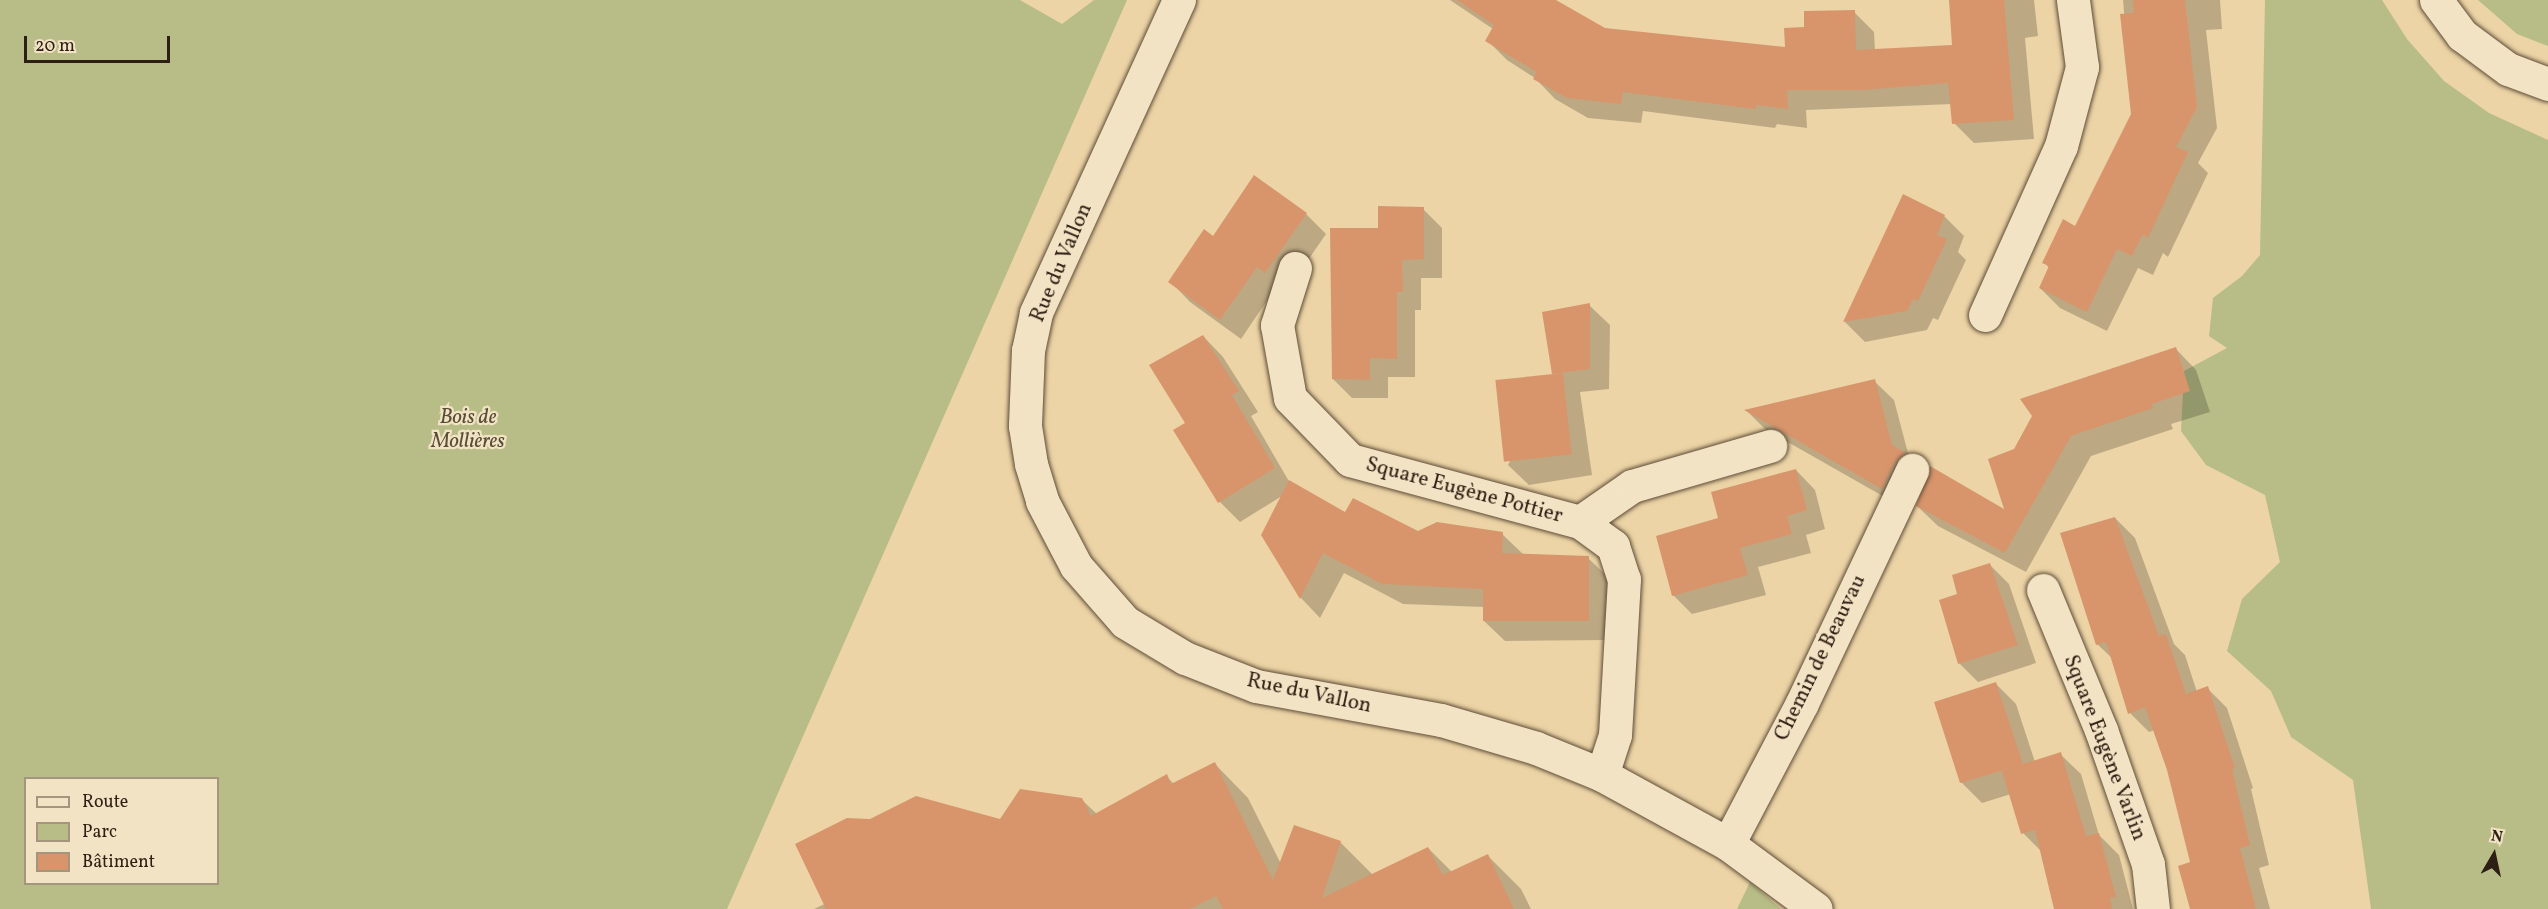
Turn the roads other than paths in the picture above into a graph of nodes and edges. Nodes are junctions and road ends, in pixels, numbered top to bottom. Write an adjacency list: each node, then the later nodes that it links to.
1 (1179, 0): 11 (street, Rue du Vallon)
2 (2073, 0): 6 (street)
3 (2436, 0): 4 (street)
4 (2548, 84)
5 (1295, 268): 9 (street, Square Eugène Pottier)
6 (1985, 315)
7 (1770, 446): 9 (street, Square Eugène Pottier)
8 (1912, 471): 12 (street, Chemin de Beauvau)
9 (1580, 522): 11 (street, Square Eugène Pottier)
10 (2043, 590): 14 (street, Square Eugène Varlin)
11 (1602, 775): 12 (street, Rue du Vallon)
12 (1728, 844): 13 (street, Rue du Vallon)
13 (1816, 909)
14 (2153, 909)

